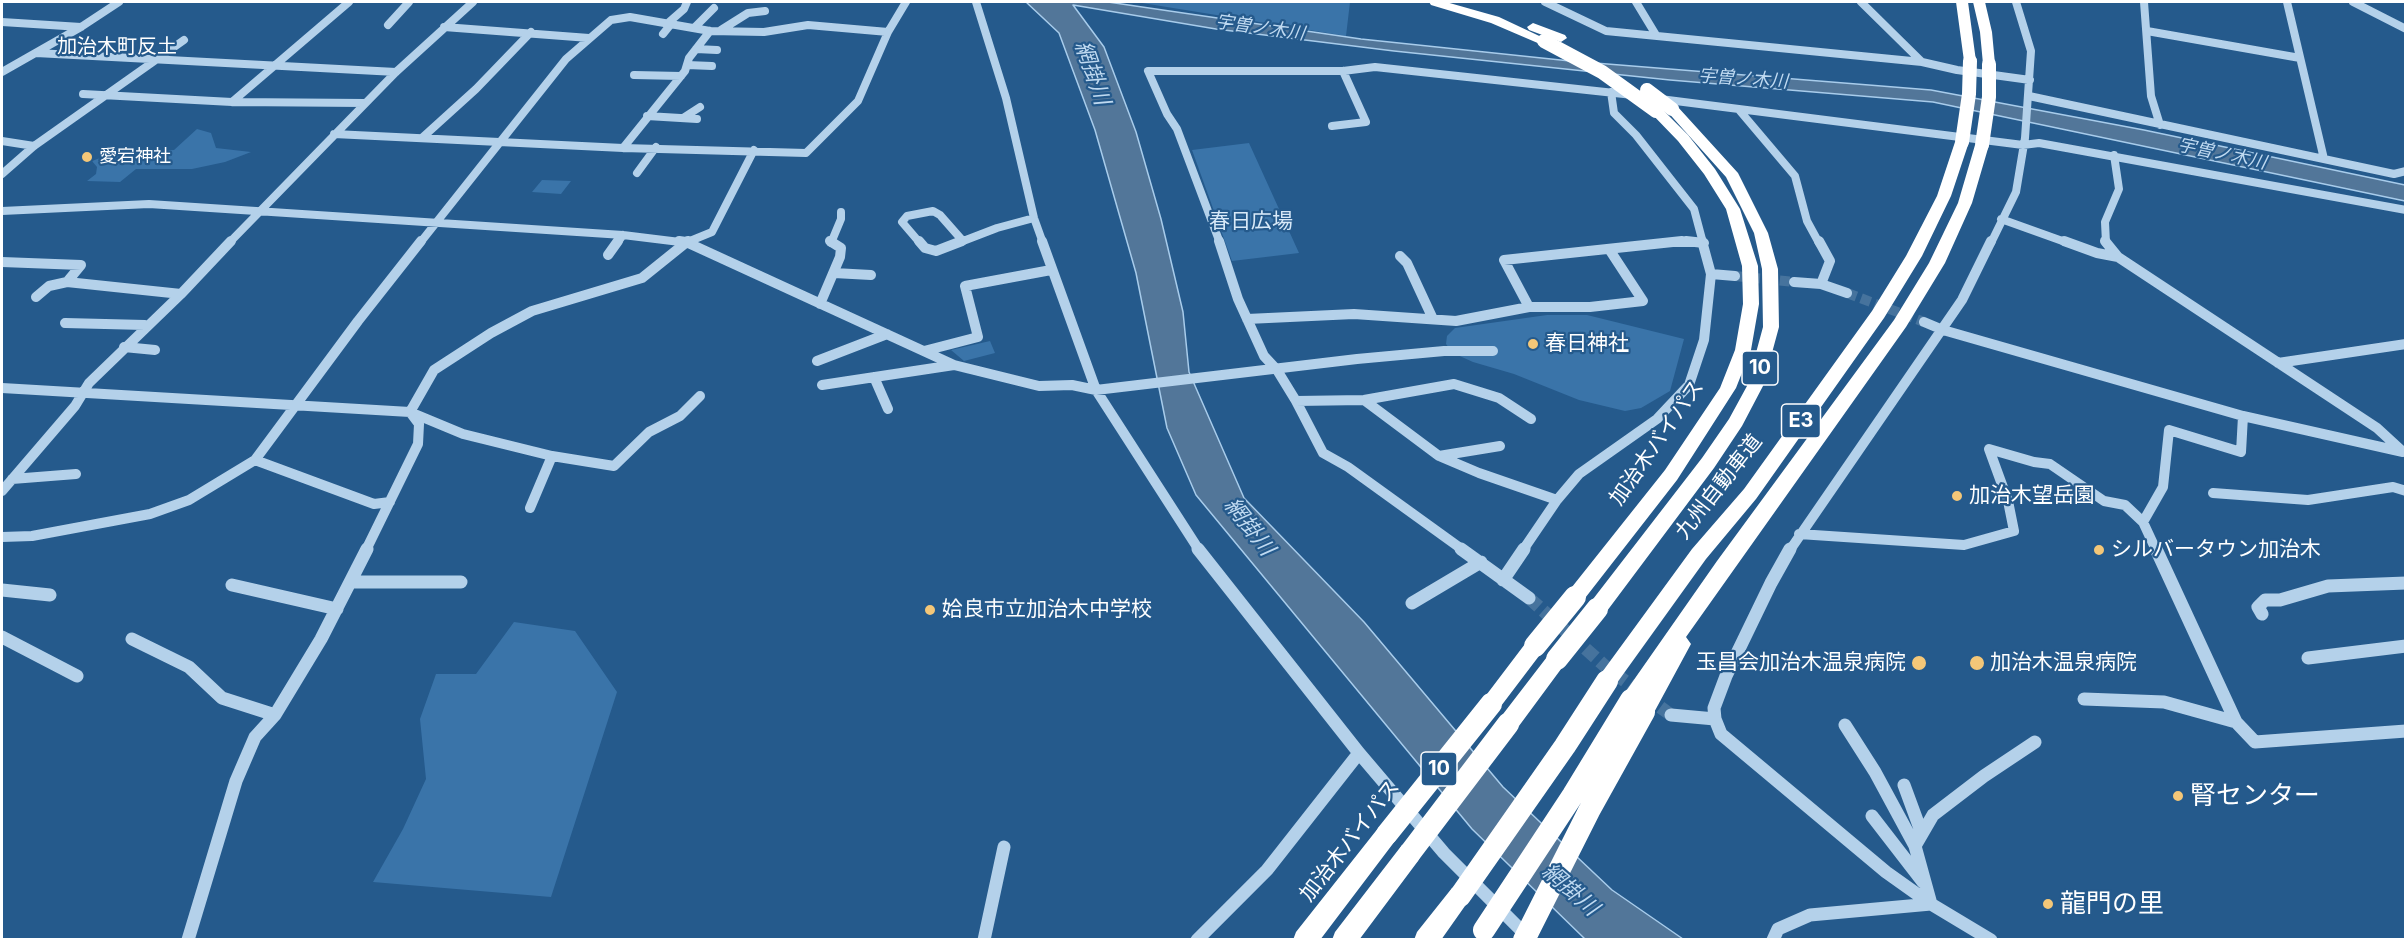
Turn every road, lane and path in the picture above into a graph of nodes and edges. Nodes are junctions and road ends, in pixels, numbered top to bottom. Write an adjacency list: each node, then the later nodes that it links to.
1 (119, 2): 24 (street)
2 (350, 2): 45 (street)
3 (409, 2): 23 (street)
4 (473, 2): 25 (street)
5 (687, 2): 22 (street)
6 (906, 2): 32 (street)
7 (976, 2): 86 (street)
8 (1435, 2): 59 (highway, 加治木バイパス / 10, bridge)
9 (1464, 2): 59 (highway, 加治木バイパス / 10, bridge)
10 (1545, 2): 34 (street)
11 (1636, 2): 34 (street)
12 (1861, 2): 42 (street)
13 (1962, 2): 188 (highway, 九州自動車道 / E3, bridge)
14 (1979, 2): 174 (highway, E3, bridge)
15 (2016, 2): 51 (street)
16 (2144, 2): 29 (street)
17 (2287, 2): 40 (street)
18 (2353, 2): 27 (street)
19 (714, 8): 26 (street)
20 (765, 11): 28 (street)
21 (2, 22): 24 (street)
22 (669, 23): 26 (street); 33 (street); 35 (street)
23 (388, 25)
24 (81, 27): 39 (street)
25 (444, 27): 30 (street); 48 (street)
26 (694, 28): 31 (street)
27 (2406, 29)
28 (720, 30): 31 (street); 32 (street)
29 (2147, 30): 40 (street); 64 (street)
30 (531, 32): 35 (street); 67 (street)
31 (710, 32): 37 (street)
32 (888, 32): 74 (street)
33 (663, 34)
34 (1656, 35): 42 (street)
35 (589, 38): 68 (street)
36 (184, 40): 41 (street)
37 (696, 49): 38 (street); 43 (street)
38 (717, 50)
39 (36, 53): 41 (street); 47 (street)
40 (2300, 58): 76 (street)
41 (156, 62): 45 (street); 54 (street)
42 (1922, 62): 51 (street)
43 (687, 65): 44 (street); 50 (street)
44 (712, 66)
45 (274, 67): 48 (street); 56 (street)
46 (1343, 71): 52 (street); 65 (street); 111 (street)
47 (2, 72)
48 (396, 72): 57 (street)
49 (634, 75): 50 (street)
50 (681, 76): 61 (street)
51 (2030, 80): 55 (street)
52 (1611, 92): 60 (street); 92 (street)
53 (83, 94): 54 (street)
54 (106, 97): 56 (street); 71 (street)
55 (2028, 98): 64 (street); 70 (street)
56 (232, 102): 57 (street)
57 (365, 103): 66 (street)
58 (700, 107): 62 (street)
59 (1664, 110): 194 (highway, 加治木バイパス / 10, bridge); 195 (highway, 加治木バイパス / 10, bridge)
60 (1740, 111): 70 (street); 105 (street)
61 (647, 116): 62 (street); 73 (street)
62 (683, 118): 63 (street)
63 (697, 119)
64 (2160, 125): 76 (street)
65 (1332, 126)
66 (334, 134): 67 (street); 84 (street)
67 (423, 137): 68 (street)
68 (501, 140): 73 (street); 88 (street)
69 (2, 141): 71 (street)
70 (2024, 142): 75 (street); 87 (street)
71 (34, 146): 79 (street)
72 (656, 147): 73 (street); 74 (street); 78 (street)
73 (623, 148)
74 (754, 150): 91 (street)
75 (2114, 155): 82 (street); 96 (street)
76 (2324, 159): 80 (street)
77 (2406, 171): 80 (street)
78 (637, 173)
79 (2, 174)
80 (2394, 174): 81 (street)
81 (2406, 176)
82 (2406, 210)
83 (2, 211): 84 (street)
84 (259, 211): 88 (street); 107 (street)
85 (841, 212): 99 (street)
86 (1034, 218): 90 (street); 98 (street)
87 (2001, 219): 96 (street); 116 (street)
88 (436, 224): 89 (street); 135 (street)
89 (623, 235): 91 (street); 94 (street)
90 (962, 240): 90 (street)
91 (686, 242): 109 (street); 137 (street)
92 (1704, 243): 93 (street); 100 (street)
93 (1609, 249): 110 (street); 110 (street)
94 (608, 255)
95 (1401, 256): 112 (street)
96 (2118, 257): 124 (street)
97 (2, 262): 103 (street)
98 (1051, 270): 121 (street); 130 (street)
99 (834, 273): 101 (street); 109 (street)
100 (1711, 274): 102 (street); 150 (street)
101 (871, 275)
102 (1735, 276)
103 (67, 282): 107 (street); 108 (street)
104 (1794, 282): 105 (street)
105 (1821, 284): 106 (street)
106 (1847, 293)
107 (181, 294): 115 (street)
108 (36, 297)
109 (819, 304): 117 (street)
110 (1529, 307): 112 (street)
111 (1247, 319): 112 (street); 126 (street)
112 (1432, 320)
113 (1924, 322): 116 (street)
114 (65, 323): 115 (street)
115 (145, 325): 119 (street)
116 (1943, 330): 138 (street); 154 (street)
117 (887, 334): 121 (street); 123 (street)
118 (2406, 344): 124 (street)
119 (124, 347): 120 (street); 131 (street)
120 (154, 350)
121 (924, 351): 125 (street)
122 (1493, 351): 126 (street)
123 (817, 360)
124 (2278, 363): 141 (street)
125 (954, 364): 127 (street); 130 (street)
126 (1277, 370): 130 (street); 134 (street)
127 (874, 377): 128 (street); 136 (street)
128 (822, 385)
129 (2, 388): 131 (street)
130 (1096, 390): 182 (street)
131 (84, 393): 135 (street); 146 (street)
132 (700, 396): 142 (street)
133 (1364, 400): 134 (street); 139 (street); 143 (street)
134 (1296, 401): 156 (street)
135 (296, 406): 137 (street); 144 (street)
136 (888, 409)
137 (410, 412): 142 (street); 151 (street)
138 (2243, 416): 141 (street); 153 (street)
139 (1531, 419)
140 (1500, 446): 143 (street)
141 (2404, 454)
142 (552, 456): 152 (street)
143 (1439, 456): 150 (street)
144 (255, 460): 151 (street); 155 (street)
145 (76, 474): 146 (street)
146 (12, 479): 147 (street)
147 (2, 491)
148 (2406, 491): 149 (street)
149 (2213, 493)
150 (1557, 500): 157 (street)
151 (390, 502): 158 (street)
152 (530, 508)
153 (2143, 522): 154 (street); 178 (street)
154 (1799, 534): 177 (street)
155 (2, 537)
156 (1481, 562): 157 (street); 165 (street)
157 (1503, 580): 164 (street)
158 (351, 582): 159 (street); 166 (street)
159 (461, 582)
160 (2406, 583): 167 (street)
161 (232, 585): 166 (street)
162 (2, 590): 163 (street)
163 (50, 595)
164 (1529, 598)
165 (1412, 603)
166 (337, 609): 175 (street)
167 (2262, 614)
168 (2, 637): 172 (street)
169 (132, 639): 175 (street)
170 (2406, 646): 171 (street)
171 (2308, 658)
172 (77, 676)
173 (2084, 699): 178 (street)
174 (1637, 706): 190 (highway, bridge); 198 (highway, bridge)
175 (275, 715): 191 (street)
176 (1671, 715): 177 (street)
177 (1715, 718): 189 (street)
178 (2236, 723): 180 (street)
179 (1845, 724): 185 (street)
180 (2406, 731)
181 (2035, 742): 185 (street)
182 (1359, 753): 193 (street); 199 (street)
183 (1904, 785): 185 (street)
184 (1872, 816): 187 (street)
185 (1919, 840): 187 (street)
186 (1005, 847): 192 (street)
187 (1926, 887): 189 (street)
188 (1460, 896): 196 (highway); 197 (highway, 九州自動車道 / E3)
189 (1931, 904): 200 (street); 201 (street)
190 (1481, 935)
191 (188, 939)
192 (984, 939)
193 (1197, 939)
194 (1305, 939)
195 (1344, 939)
196 (1426, 939)
197 (1434, 939)
198 (1524, 939)
199 (1530, 939)
200 (1773, 939)
201 (1991, 939)

